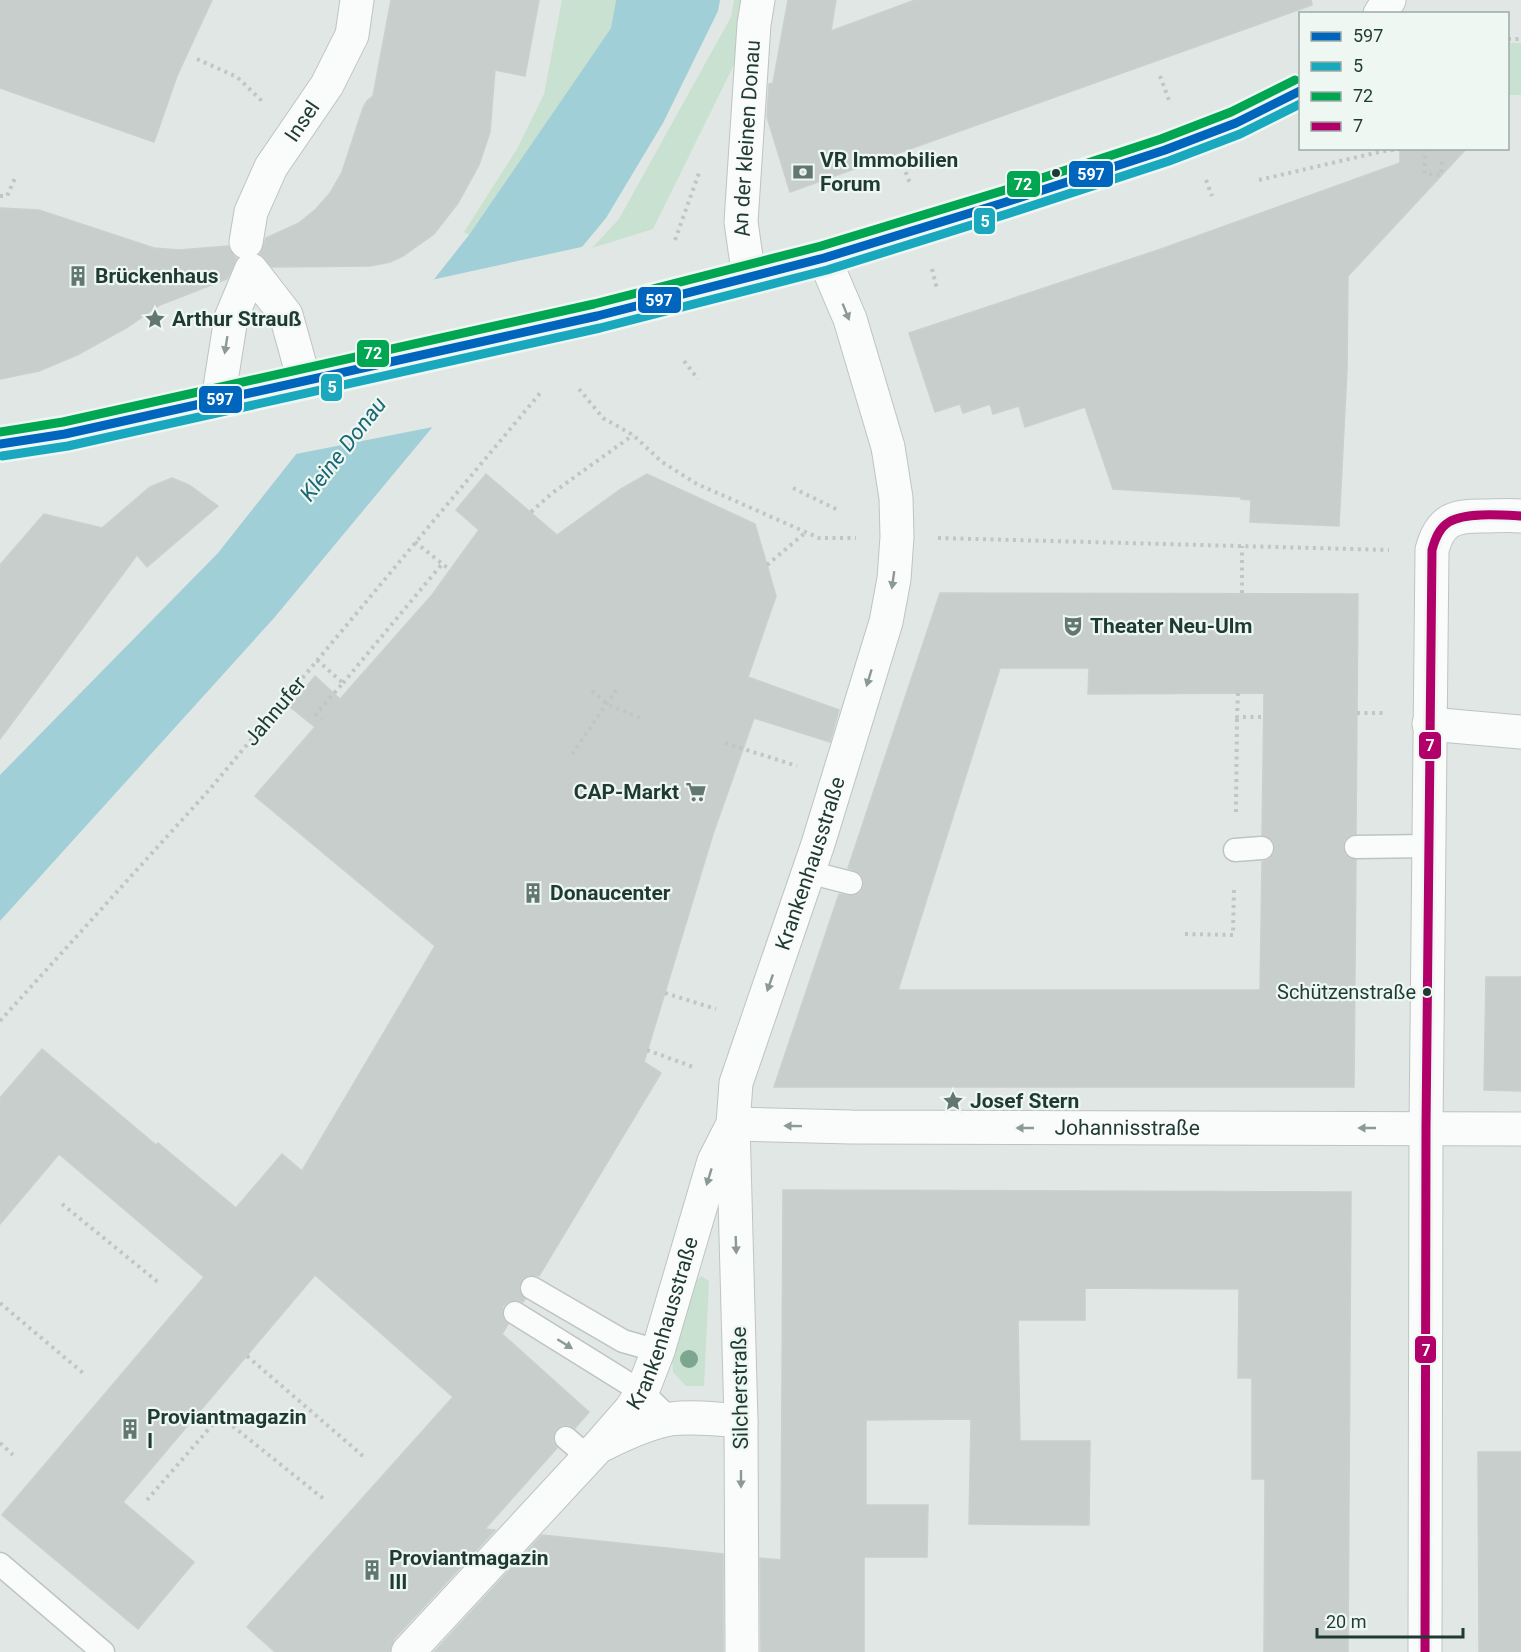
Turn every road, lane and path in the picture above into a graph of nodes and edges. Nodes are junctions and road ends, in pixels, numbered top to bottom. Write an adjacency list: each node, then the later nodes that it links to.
1 (357, 0): 7 (street, Insel)
2 (759, 0): 21 (street, An der kleinen Donau)
3 (197, 59): 7 (path)
4 (1160, 76): 6 (path)
5 (1299, 92): 19 (street)
6 (1174, 112)
7 (296, 129): 18 (street, Insel)
8 (1392, 150): 14 (path)
9 (1425, 150): 10 (path)
10 (1442, 160)
11 (903, 165): 15 (path)
12 (1204, 176): 17 (path)
13 (15, 178): 16 (path)
14 (1259, 180)
15 (914, 192)
16 (0, 196)
17 (1212, 196)
18 (246, 242)
19 (824, 258): 21 (street); 63 (street, Krankenhausstraße, one-way to 63)
20 (932, 269): 22 (path)
21 (749, 278): 24 (street)
22 (937, 289)
23 (684, 361): 25 (path)
24 (304, 380): 28 (street); 28 (street, one-way to 28)
25 (698, 380)
26 (579, 388): 29 (path)
27 (541, 392): 38 (path, Jahnufer)
28 (218, 400): 30 (street)
29 (633, 435): 33 (path); 35 (path)
30 (0, 444)
31 (793, 488): 32 (path)
32 (840, 511)
33 (531, 512)
34 (1508, 516): 40 (street)
35 (806, 532): 36 (path); 42 (path)
36 (837, 538)
37 (940, 538): 39 (path)
38 (415, 542): 41 (path); 45 (path, Jahnufer)
39 (1242, 546): 40 (path); 44 (path)
40 (1432, 550): 54 (street)
41 (442, 564): 43 (path); 46 (path)
42 (767, 565)
43 (450, 570)
44 (1242, 593)
45 (317, 660): 46 (path); 66 (path, Jahnufer)
46 (343, 682): 52 (path)
47 (616, 690): 50 (path)
48 (592, 691): 50 (path)
49 (1238, 693): 51 (path)
50 (607, 704): 53 (path); 57 (path)
51 (1264, 717)
52 (322, 719)
53 (643, 719)
54 (1429, 724): 55 (street); 59 (street)
55 (1521, 732)
56 (725, 743): 58 (path)
57 (572, 754)
58 (804, 768)
59 (1428, 846): 60 (lane); 71 (street)
60 (1356, 847)
61 (1262, 848): 62 (lane)
62 (1235, 850)
63 (807, 872): 64 (lane); 67 (street, Krankenhausstraße, one-way to 67)
64 (851, 883)
65 (665, 993): 67 (path)
66 (0, 1021)
67 (757, 1022): 69 (street, Krankenhausstraße)
68 (647, 1050): 69 (path)
69 (736, 1083): 70 (street, Krankenhausstraße)
70 (733, 1124): 71 (street, Johannisstraße, one-way to 70); 78 (street, Krankenhausstraße, one-way to 78); 83 (street, Silcherstraße, one-way to 83)
71 (1425, 1128): 72 (street, Johannisstraße); 94 (street)
72 (1521, 1129)
73 (63, 1204): 74 (path)
74 (159, 1282)
75 (532, 1288): 78 (lane)
76 (0, 1303): 80 (path)
77 (515, 1313): 81 (lane, one-way to 81)
78 (658, 1351): 81 (street, Krankenhausstraße)
79 (246, 1356): 87 (path)
80 (83, 1374)
81 (642, 1392): 82 (lane); 85 (street, Krankenhausstraße)
82 (670, 1419): 83 (street, Krankenhausstraße); 85 (street, Krankenhausstraße)
83 (741, 1421): 93 (street, Silcherstraße, one-way to 93)
84 (0, 1443): 86 (path)
85 (584, 1448): 92 (street, Krankenhausstraße)
86 (14, 1455)
87 (363, 1456)
88 (147, 1500): 89 (path)
89 (326, 1500)
90 (0, 1564): 91 (lane)
91 (103, 1652)
92 (408, 1652)
93 (742, 1652)
94 (1425, 1652)

